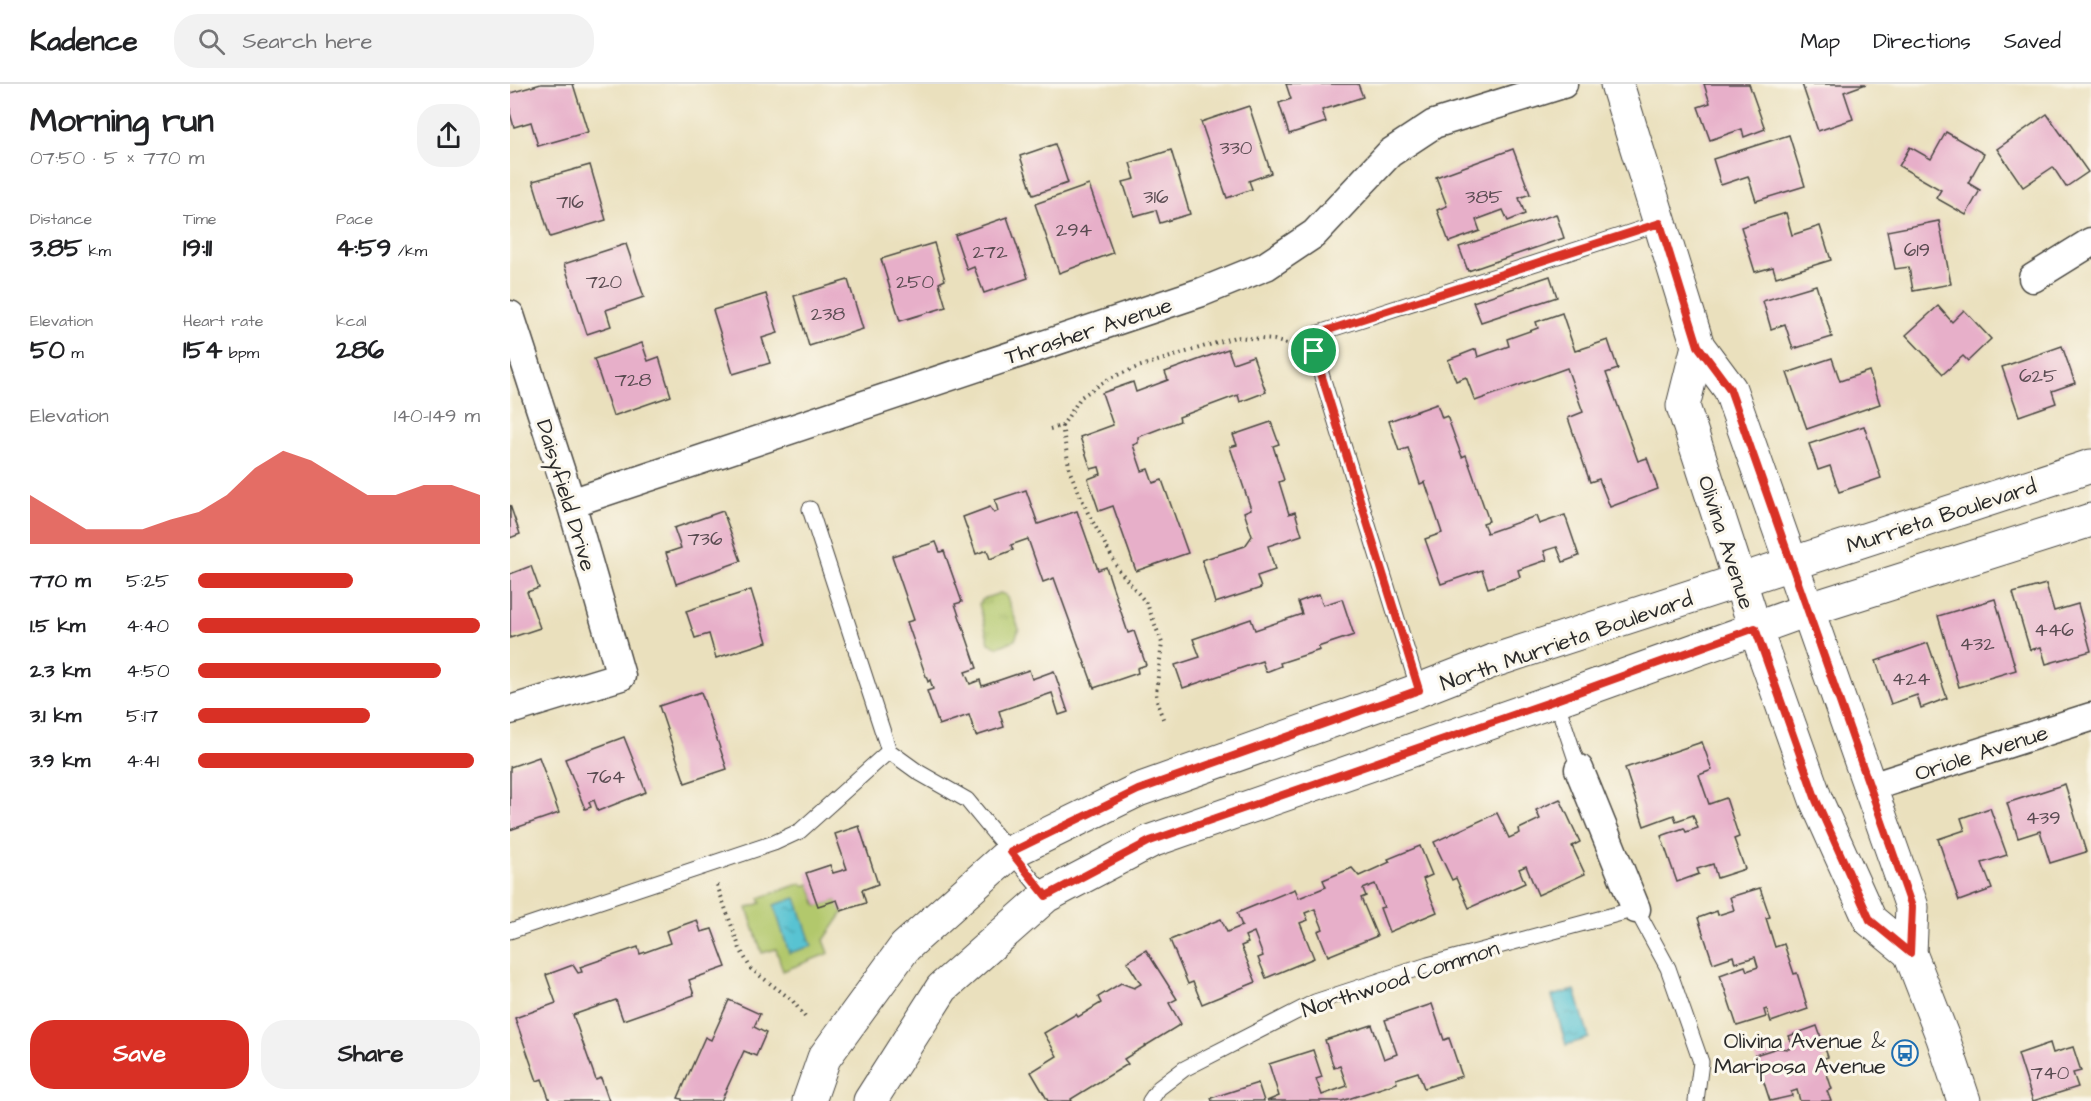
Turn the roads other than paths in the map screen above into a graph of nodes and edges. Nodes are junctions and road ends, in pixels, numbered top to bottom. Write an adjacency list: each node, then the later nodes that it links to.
1 (1563, 84): 9 (street, Thrasher Avenue)
2 (1617, 84): 3 (main road, Olivina Avenue)
3 (1660, 223): 7 (main road, Olivina Avenue); 16 (lane)
4 (2091, 242): 5 (street)
5 (2033, 278)
6 (510, 315): 9 (street, Daisyfield Drive)
7 (1698, 346): 12 (main road, Olivina Avenue); 13 (main road, Olivina Avenue)
8 (2091, 466): 12 (main road, Murrieta Boulevard)
9 (571, 503): 18 (street, Daisyfield Drive)
10 (810, 509): 20 (lane)
11 (2091, 520): 14 (main road)
12 (1791, 564): 13 (main road, North Murrieta Boulevard); 14 (main road, Olivina Avenue)
13 (1740, 581): 15 (main road, Olivina Avenue); 16 (main road, North Murrieta Boulevard)
14 (1807, 610): 15 (main road); 22 (main road, Olivina Avenue)
15 (1755, 628): 17 (main road); 27 (main road, Olivina Avenue)
16 (1419, 690): 23 (main road, North Murrieta Boulevard)
17 (1556, 700): 21 (lane); 24 (main road)
18 (510, 710)
19 (2091, 717): 22 (street, Oriole Avenue)
20 (889, 751): 23 (lane); 26 (lane)
21 (1579, 769): 25 (street)
22 (1871, 787): 27 (main road, Olivina Avenue)
23 (1011, 852): 24 (lane); 29 (main road, North Murrieta Boulevard)
24 (1046, 896): 28 (main road)
25 (1636, 909): 30 (lane, Northwood Common); 31 (lane)
26 (510, 931)
27 (1910, 953): 32 (main road, Olivina Avenue)
28 (872, 1100)
29 (809, 1101)
30 (1150, 1101)
31 (1696, 1101)
32 (1964, 1101)

